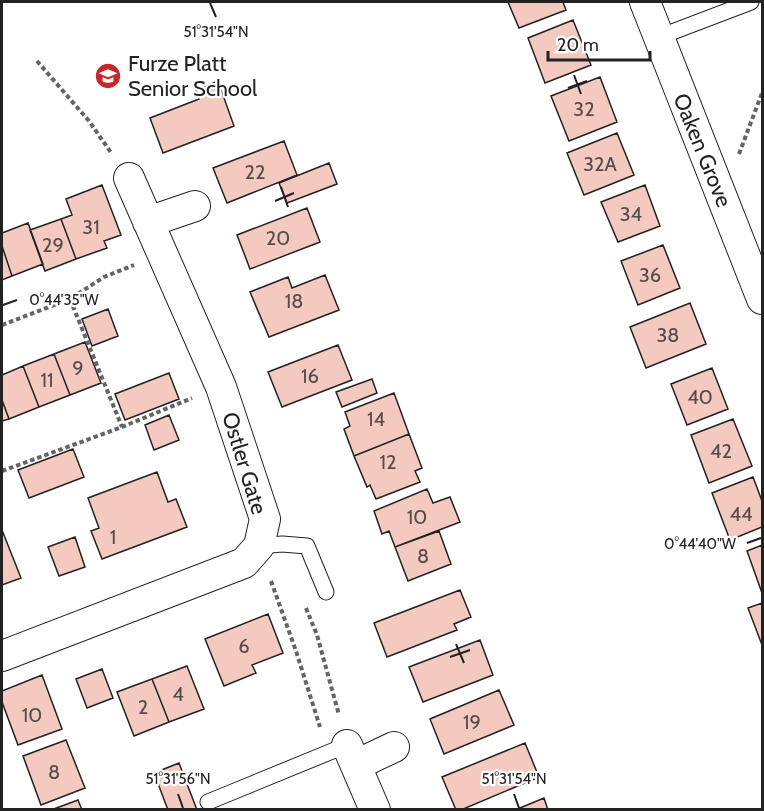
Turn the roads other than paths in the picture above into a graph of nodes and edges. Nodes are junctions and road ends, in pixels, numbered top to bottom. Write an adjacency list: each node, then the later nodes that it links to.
1 (645, 2): 3 (street, Oaken Grove)
2 (751, 2): 3 (lane)
3 (659, 38): 7 (street, Oaken Grove)
4 (129, 178): 6 (street, Ostler Gate)
5 (195, 206): 6 (street)
6 (148, 222): 8 (street, Ostler Gate)
7 (762, 298)
8 (259, 546): 9 (lane); 10 (street, Ostler Gate)
9 (326, 592)
10 (2, 656)
11 (394, 747): 12 (street)
12 (344, 755): 13 (lane); 14 (street)
13 (208, 802)
14 (375, 810)

